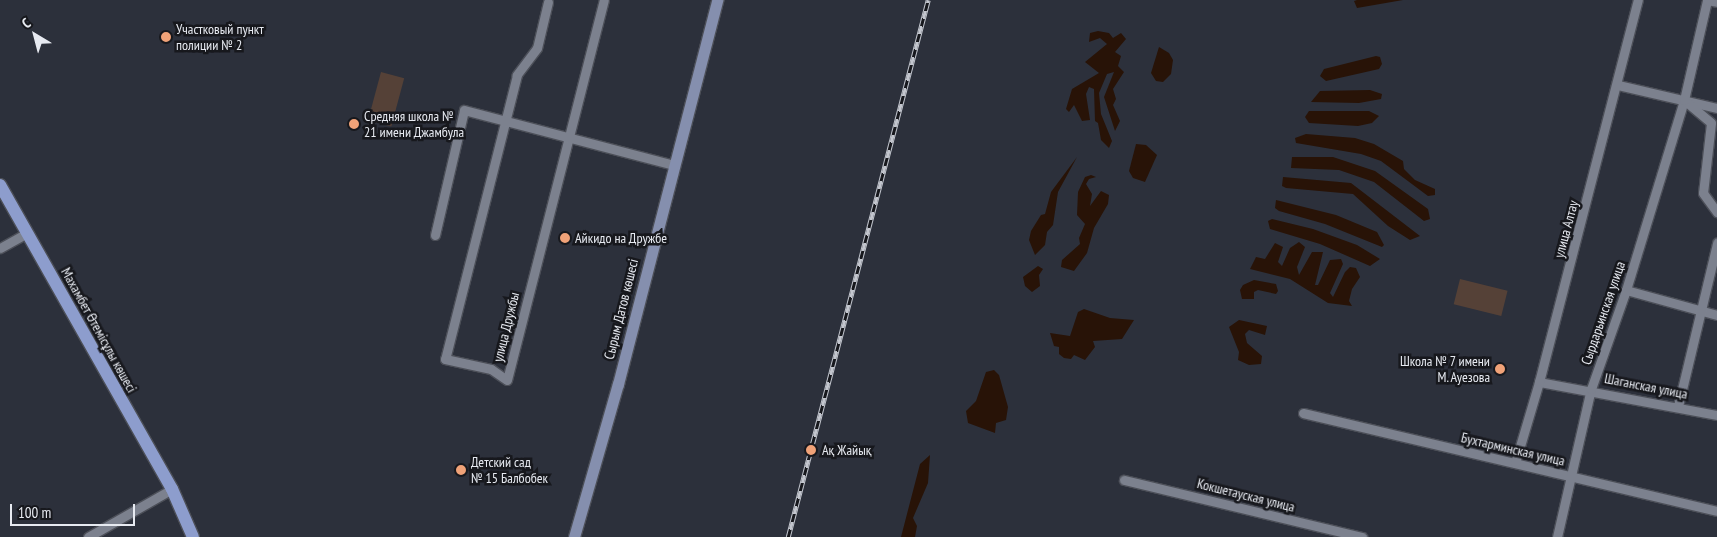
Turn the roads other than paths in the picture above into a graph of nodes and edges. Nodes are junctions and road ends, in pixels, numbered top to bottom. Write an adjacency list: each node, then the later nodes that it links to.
1 (604, 0): 11 (street, улица Дружбы)
2 (716, 0): 12 (main road, Сырым Датов көшесі)
3 (1638, 0): 7 (street, улица Алтау)
4 (1707, 0): 6 (street); 8 (street)
5 (548, 2): 10 (street, улица Дружбы)
6 (1717, 2)
7 (1618, 85): 8 (street); 22 (street, улица Алтау)
8 (1684, 100): 9 (street); 14 (street); 19 (street, Сырдарьинская улица)
9 (1717, 108)
10 (504, 122): 11 (street); 11 (street, улица Дружбы); 16 (street)
11 (568, 137): 12 (street)
12 (674, 165): 34 (main road, Сырым Датов көшесі)
13 (0, 185): 15 (main road, Махамбет Өтемісұлы көшесі)
14 (1717, 212)
15 (27, 233): 18 (street); 30 (main road, Махамбет Өтемісұлы көшесі)
16 (435, 235)
17 (1717, 243): 20 (street)
18 (0, 248)
19 (1626, 290): 20 (street); 23 (street, Сырдарьинская улица)
20 (1701, 312): 21 (street); 24 (street)
21 (1717, 315)
22 (1539, 382): 23 (street, Шаганская улица); 27 (street, улица Алтау)
23 (1591, 389): 24 (street, Шаганская улица); 28 (street, Сырдарьинская улица)
24 (1678, 406): 26 (street, Шаганская улица)
25 (1303, 413): 27 (street, Бухтарминская улица)
26 (1717, 415)
27 (1515, 463): 28 (street, Бухтарминская улица)
28 (1573, 477): 31 (street, Бухтарминская улица); 36 (street, Сырдарьинская улица)
29 (1124, 480): 35 (street, Кокшетауская улица)
30 (172, 489): 32 (street); 33 (main road, Махамбет Өтемісұлы көшесі)
31 (1717, 511)
32 (88, 537)
33 (193, 537)
34 (574, 537)
35 (1362, 537)
36 (1557, 537)

